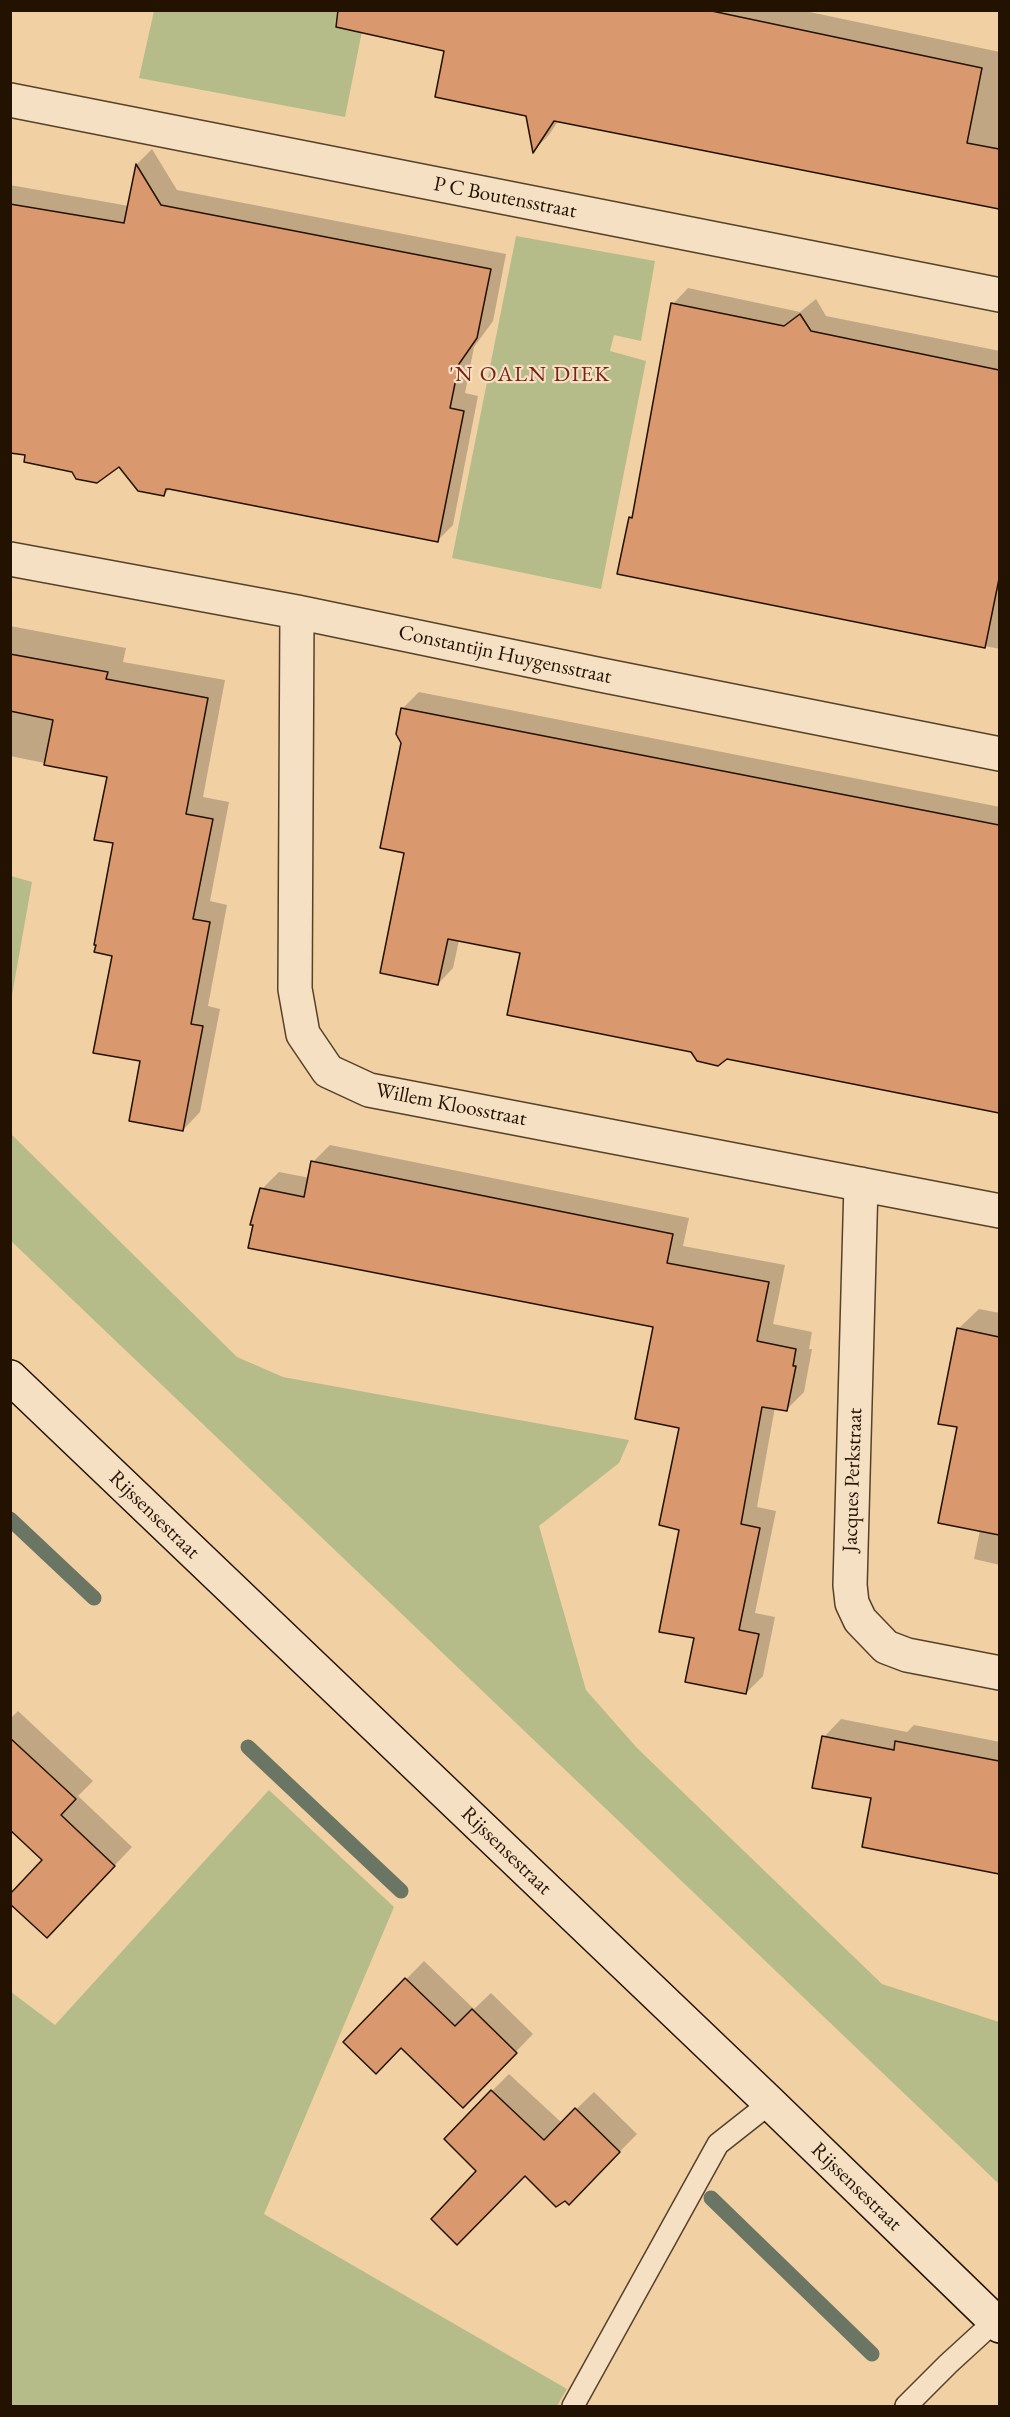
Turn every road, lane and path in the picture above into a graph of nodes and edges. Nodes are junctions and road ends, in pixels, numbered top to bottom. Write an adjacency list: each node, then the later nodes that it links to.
1 (10, 100): 2 (street, P C Boutensstraat)
2 (999, 295)
3 (10, 559): 4 (street, Constantijn Huygensstraat)
4 (297, 612): 5 (street, Constantijn Huygensstraat); 6 (street, Willem Kloosstraat)
5 (999, 753)
6 (861, 1184): 7 (street, Willem Kloosstraat); 9 (street, Jacques Perkstraat)
7 (999, 1212)
8 (10, 1377): 10 (street, Rijssensestraat)
9 (999, 1673)
10 (770, 2103): 11 (street, Rijssensestraat); 12 (lane)
11 (997, 2323): 13 (lane)
12 (573, 2406)
13 (906, 2406)

